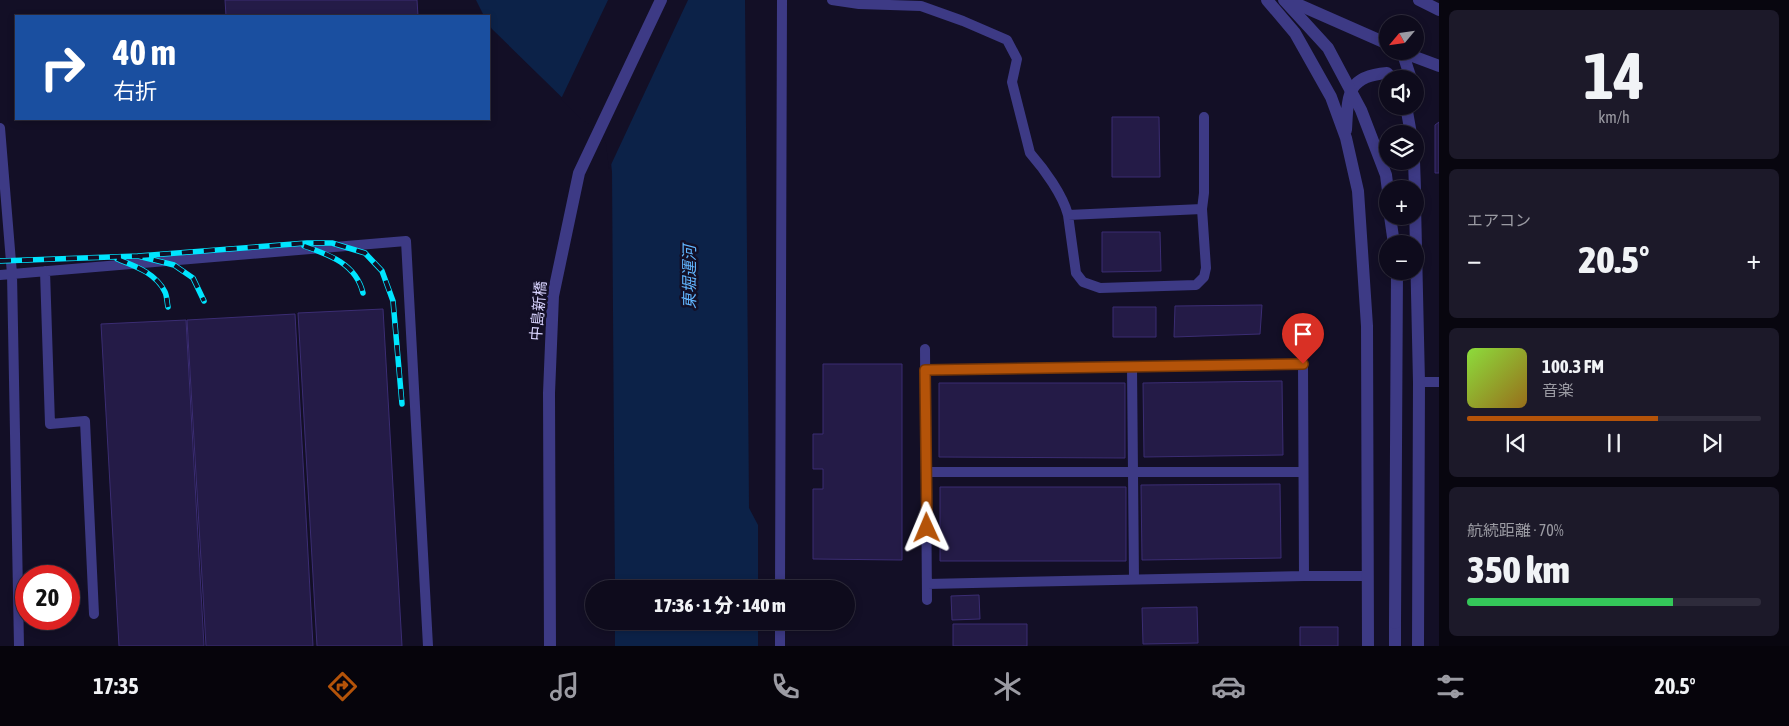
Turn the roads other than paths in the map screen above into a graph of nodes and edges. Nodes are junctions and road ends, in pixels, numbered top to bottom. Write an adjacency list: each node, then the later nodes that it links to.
1 (661, 0): 42 (street, 中島新橋)
2 (782, 0): 35 (lane)
3 (832, 0): 18 (lane)
4 (1267, 0): 15 (street)
5 (1284, 0): 16 (street, bridge)
6 (1288, 0): 9 (street)
7 (1419, 0): 8 (street)
8 (1439, 10)
9 (1379, 40)
10 (1421, 60): 11 (street)
11 (1439, 66)
12 (1379, 74): 15 (street)
13 (1204, 117): 17 (lane)
14 (0, 128): 21 (lane)
15 (1346, 138): 33 (street)
16 (1387, 180)
17 (1202, 208): 18 (lane); 18 (lane)
18 (1068, 215)
19 (1415, 225): 27 (street)
20 (45, 271): 21 (lane); 38 (lane); 41 (lane)
21 (12, 274): 22 (lane); 40 (lane)
22 (0, 275)
23 (1397, 280): 45 (street)
24 (925, 349): 26 (lane)
25 (1132, 367): 26 (lane); 30 (lane); 31 (lane)
26 (925, 370): 29 (lane)
27 (1419, 382): 28 (lane); 46 (street)
28 (1439, 382)
29 (926, 472): 30 (lane); 36 (lane)
30 (1134, 472): 31 (lane); 34 (lane)
31 (1303, 472): 32 (lane)
32 (1304, 576): 33 (lane); 34 (lane)
33 (1368, 576): 44 (street)
34 (1134, 579): 36 (lane)
35 (780, 580)
36 (927, 584): 37 (lane)
37 (927, 600)
38 (94, 614)
39 (780, 630): 43 (lane)
40 (19, 646)
41 (428, 646)
42 (550, 646)
43 (780, 646)
44 (1368, 646)
45 (1395, 646)
46 (1418, 646)

